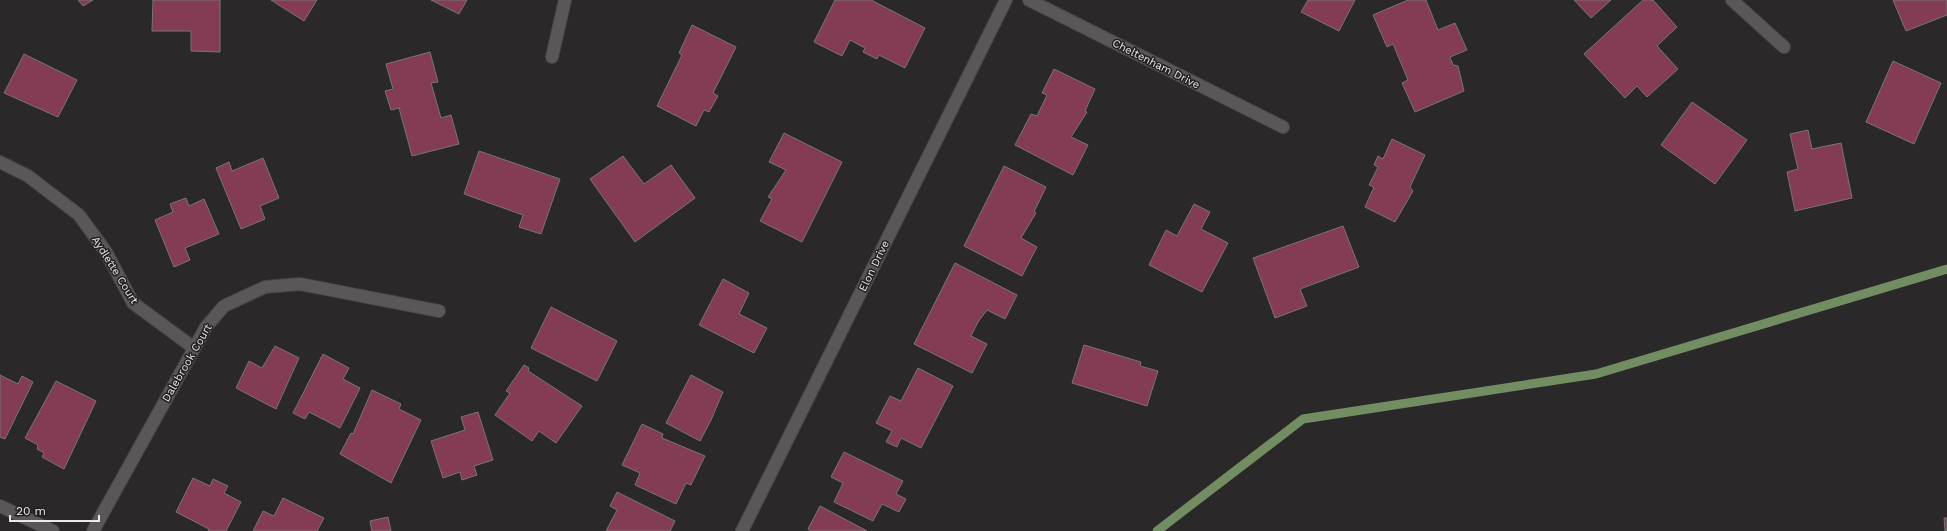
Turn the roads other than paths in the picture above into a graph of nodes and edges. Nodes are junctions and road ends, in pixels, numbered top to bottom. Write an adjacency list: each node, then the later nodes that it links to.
1 (565, 0): 6 (street)
2 (1006, 0): 14 (street, Elon Drive)
3 (1030, 0): 7 (street, Cheltenham Drive)
4 (1732, 0): 5 (street)
5 (1784, 47)
6 (552, 57)
7 (1283, 128)
8 (0, 162): 10 (street, Aydlette Court)
9 (439, 311): 10 (street, Dalebrook Court)
10 (194, 348): 13 (street, Dalebrook Court)
11 (0, 506): 12 (street)
12 (53, 531)
13 (93, 531)
14 (742, 531)

